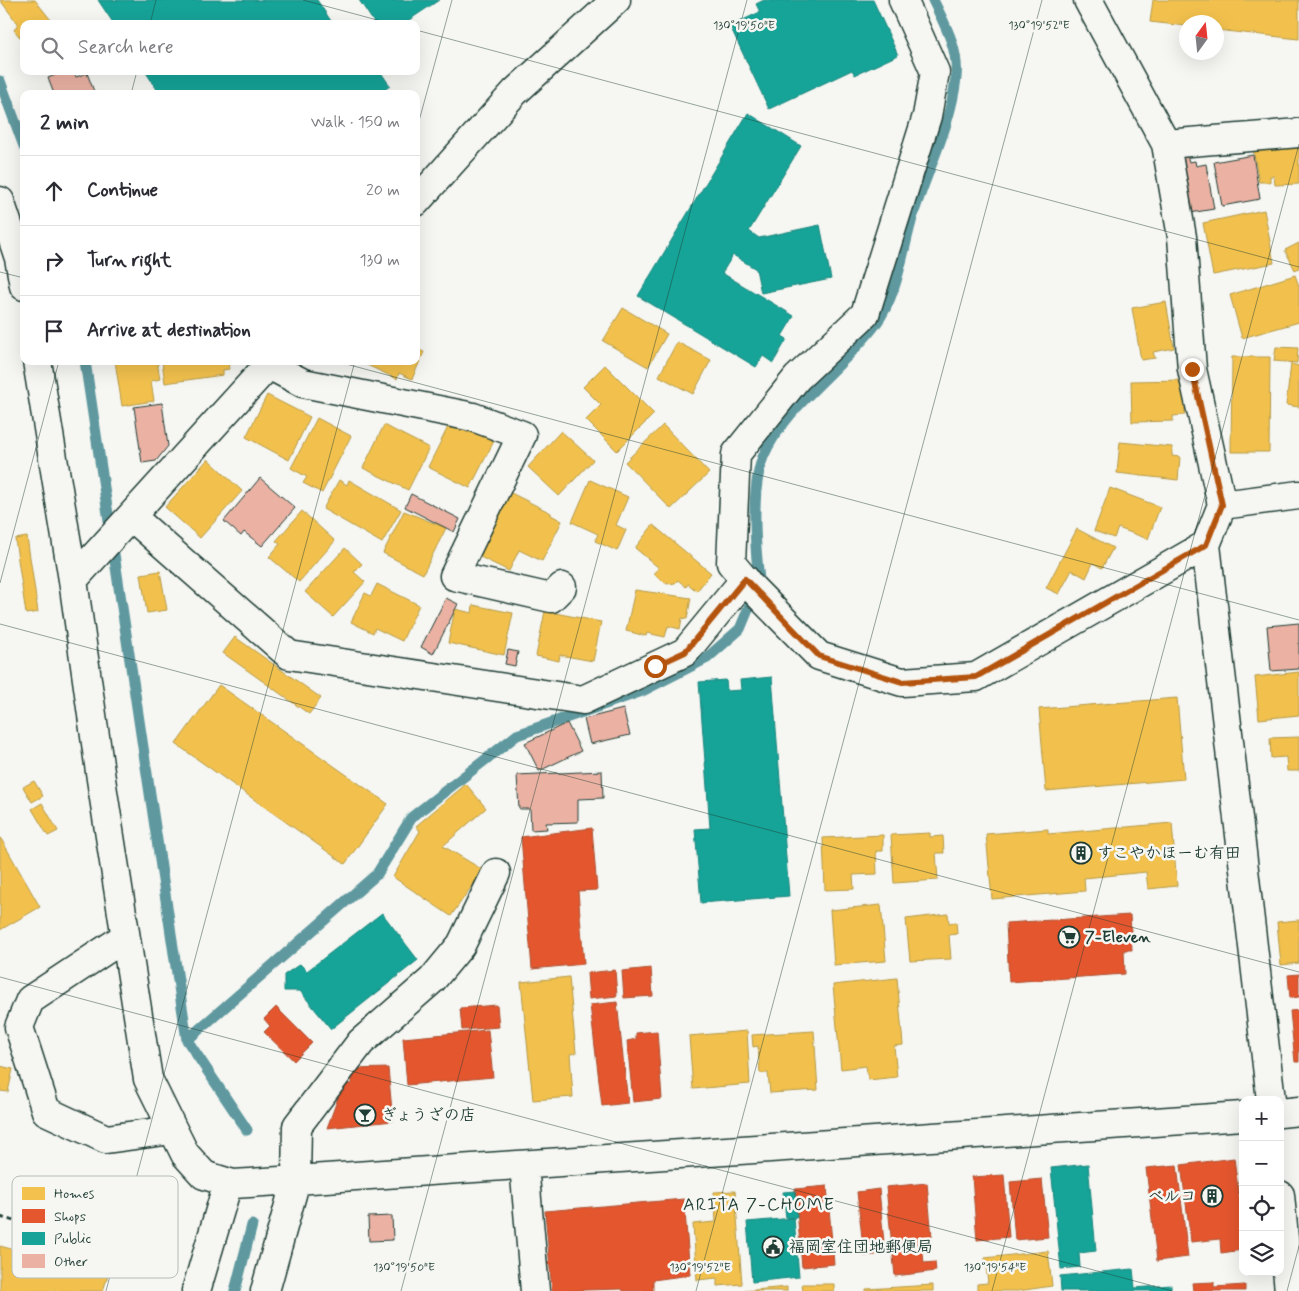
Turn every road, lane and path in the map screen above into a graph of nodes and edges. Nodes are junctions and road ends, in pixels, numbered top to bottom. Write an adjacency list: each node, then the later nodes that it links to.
1 (616, 0): 6 (street)
2 (903, 0): 18 (street)
3 (1088, 0): 5 (street)
4 (1299, 133): 5 (street)
5 (1166, 144): 13 (street)
6 (420, 198)
7 (0, 201): 8 (street)
8 (20, 264)
9 (38, 365): 16 (street)
10 (268, 365): 14 (street)
11 (273, 365): 17 (street)
12 (1299, 495): 13 (street)
13 (1222, 505): 15 (street)
14 (130, 519): 16 (street); 18 (street)
15 (1206, 545): 18 (street); 21 (street)
16 (74, 580): 20 (street)
17 (562, 587)
18 (754, 589)
19 (496, 873): 27 (street)
20 (125, 937): 25 (street); 25 (street)
21 (1271, 1096)
22 (1299, 1111): 23 (street)
23 (1284, 1113)
24 (1239, 1116): 26 (street)
25 (172, 1130): 28 (street)
26 (524, 1165): 27 (street); 32 (street)
27 (296, 1180): 28 (street); 31 (street)
28 (230, 1183): 30 (street)
29 (1283, 1231): 33 (street)
30 (196, 1291)
31 (265, 1291)
32 (536, 1291)
33 (1289, 1291)

